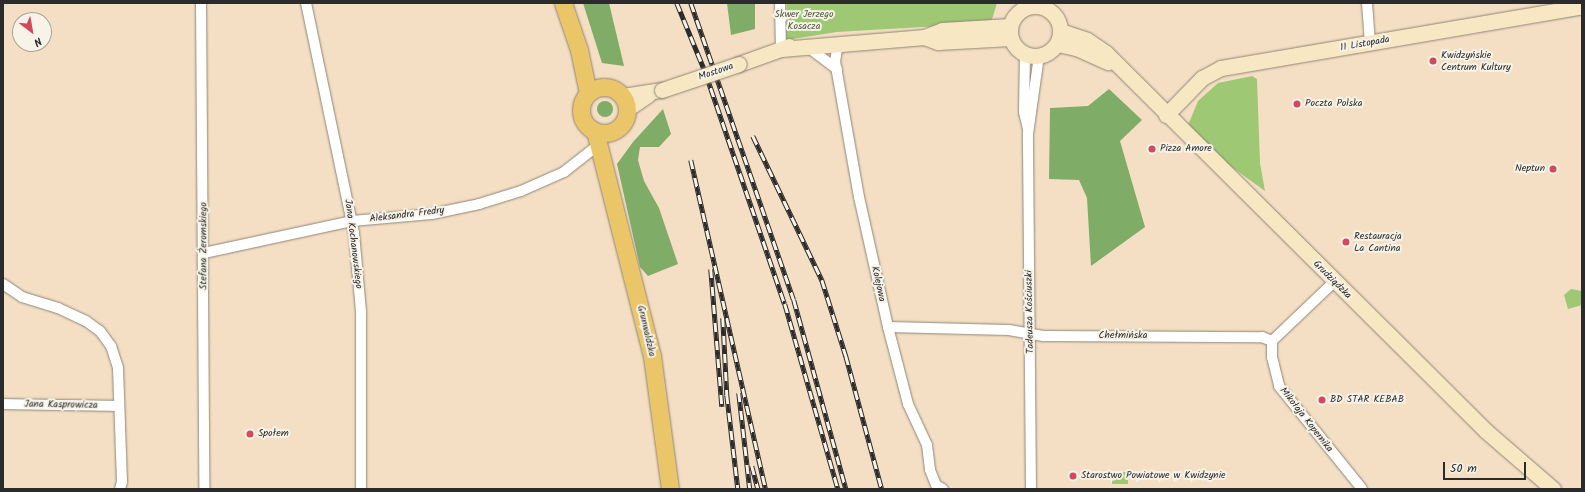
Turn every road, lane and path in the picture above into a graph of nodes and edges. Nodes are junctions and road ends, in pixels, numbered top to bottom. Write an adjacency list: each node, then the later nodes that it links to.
1 (201, 3): 22 (street, Stefana Żeromskiego)
2 (306, 3): 21 (street, Jana Kochanowskiego)
3 (563, 3): 17 (main road)
4 (780, 3): 14 (street)
5 (1367, 3): 12 (street)
6 (1030, 5): 9 (street); 10 (street)
7 (1565, 6): 8 (street, 11 Listopada); 12 (street, 11 Listopada)
8 (1582, 6)
9 (1011, 32): 11 (street, Mostowa); 15 (street)
10 (1058, 38): 15 (street); 19 (street, Grudziądzka)
11 (838, 43): 13 (street, Mostowa); 14 (street, Mostowa); 16 (street, Kolejowa)
12 (1370, 43): 19 (street, 11 Listopada)
13 (810, 48): 14 (street, Mostowa); 16 (street)
14 (781, 49): 18 (street, Mostowa, bridge)
15 (1032, 55): 26 (street, Tadeusza Kościuszki)
16 (837, 69): 25 (street, Kolejowa)
17 (594, 90): 18 (main road); 20 (main road)
18 (625, 102): 20 (main road)
19 (1166, 115): 23 (street, Grudziądzka)
20 (601, 137): 21 (street, Aleksandra Fredry); 33 (main road, Grunwaldzka)
21 (352, 221): 22 (street, Aleksandra Fredry); 32 (street, Jana Kochanowskiego)
22 (204, 253): 31 (street, Stefana Żeromskiego)
23 (1334, 282): 27 (street); 37 (street, Grudziądzka)
24 (3, 284): 29 (street)
25 (888, 327): 26 (street, Chełmińska); 34 (street, Kolejowa)
26 (1030, 334): 27 (street, Chełmińska); 35 (street, Tadeusza Kościuszki)
27 (1272, 342): 36 (street, Mikołaja Kopernika)
28 (3, 404): 29 (street, Jana Kasprowicza)
29 (118, 406): 30 (street)
30 (120, 489)
31 (204, 489)
32 (361, 489)
33 (670, 489)
34 (943, 489)
35 (1031, 489)
36 (1362, 489)
37 (1553, 489)

